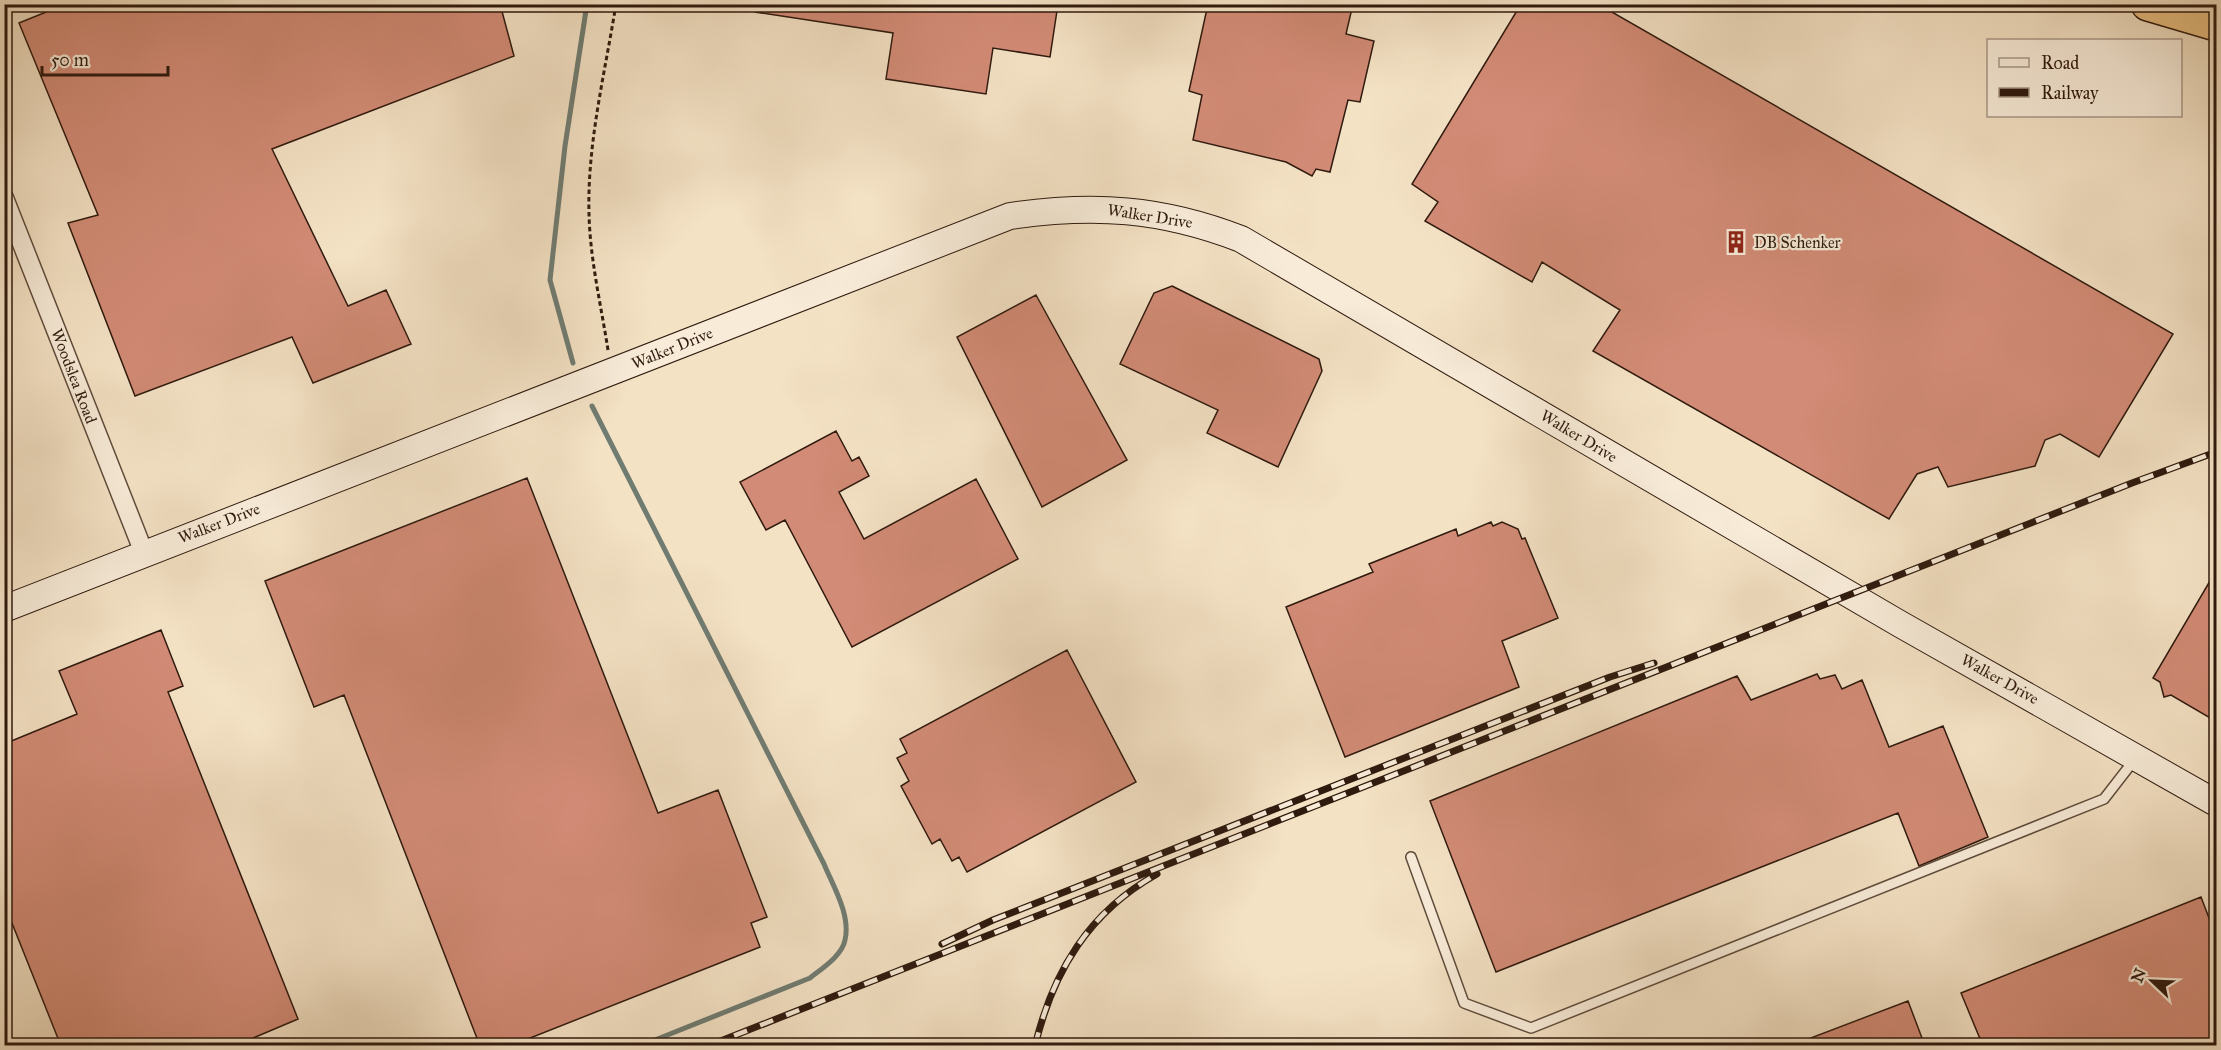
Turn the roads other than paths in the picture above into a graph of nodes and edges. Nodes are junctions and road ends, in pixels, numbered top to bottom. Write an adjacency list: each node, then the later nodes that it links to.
1 (2148, 4): 3 (highway)
2 (2186, 4): 3 (highway)
3 (2217, 23)
4 (4, 198): 5 (street, Woodslea Road)
5 (144, 553): 6 (street, Walker Drive); 7 (street, Walker Drive)
6 (4, 609)
7 (2136, 757): 8 (street, Walker Drive); 9 (lane)
8 (2217, 803)
9 (1411, 857)

